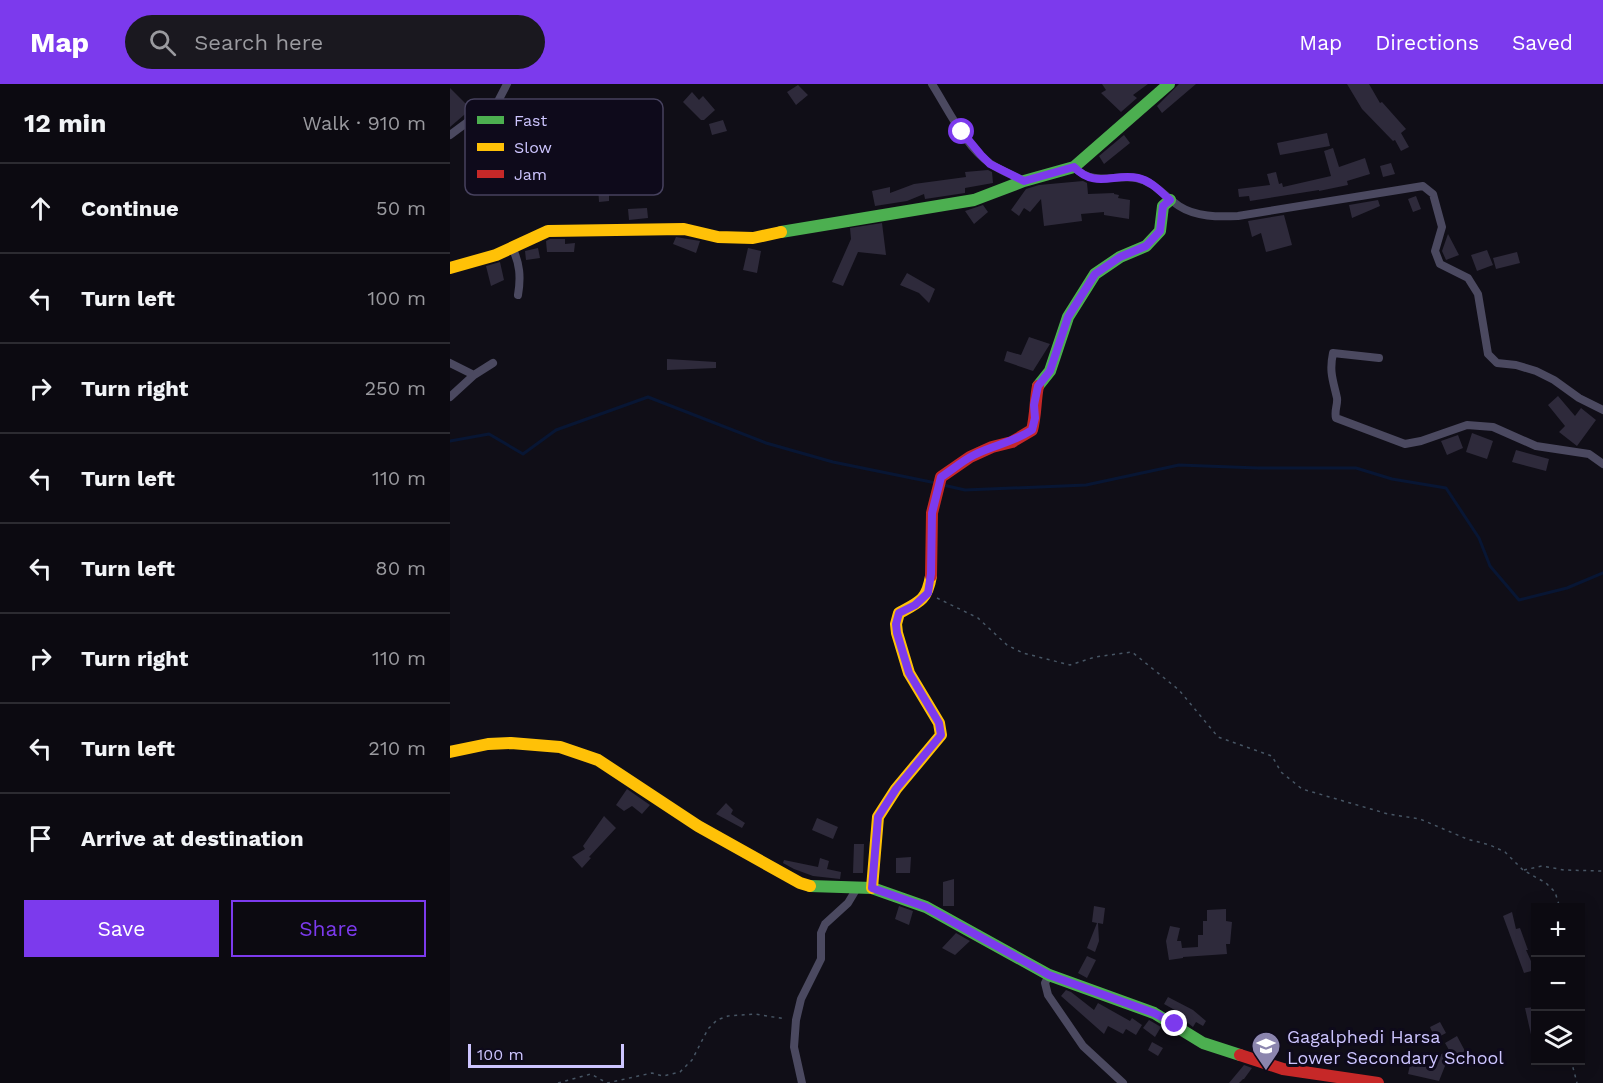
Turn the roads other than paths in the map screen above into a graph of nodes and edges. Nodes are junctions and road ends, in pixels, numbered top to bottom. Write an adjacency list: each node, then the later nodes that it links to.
1 (507, 84): 4 (street)
2 (933, 84): 8 (street)
3 (1169, 84): 7 (street)
4 (499, 99)
5 (465, 123): 6 (street)
6 (450, 135)
7 (1074, 167): 8 (street); 9 (street)
8 (1024, 181): 10 (street)
9 (1170, 200): 18 (street); 22 (street)
10 (513, 247): 11 (street); 12 (street)
11 (450, 268)
12 (518, 295)
13 (1379, 358): 19 (street)
14 (450, 363): 16 (street)
15 (493, 363): 16 (street)
16 (474, 375): 17 (street)
17 (450, 397)
18 (1603, 410)
19 (1603, 464)
20 (450, 752): 21 (street)
21 (856, 888): 22 (street); 24 (street)
22 (872, 888): 23 (street)
23 (1049, 975): 25 (street); 26 (street)
24 (802, 1083)
25 (1123, 1083)
26 (1378, 1083)

